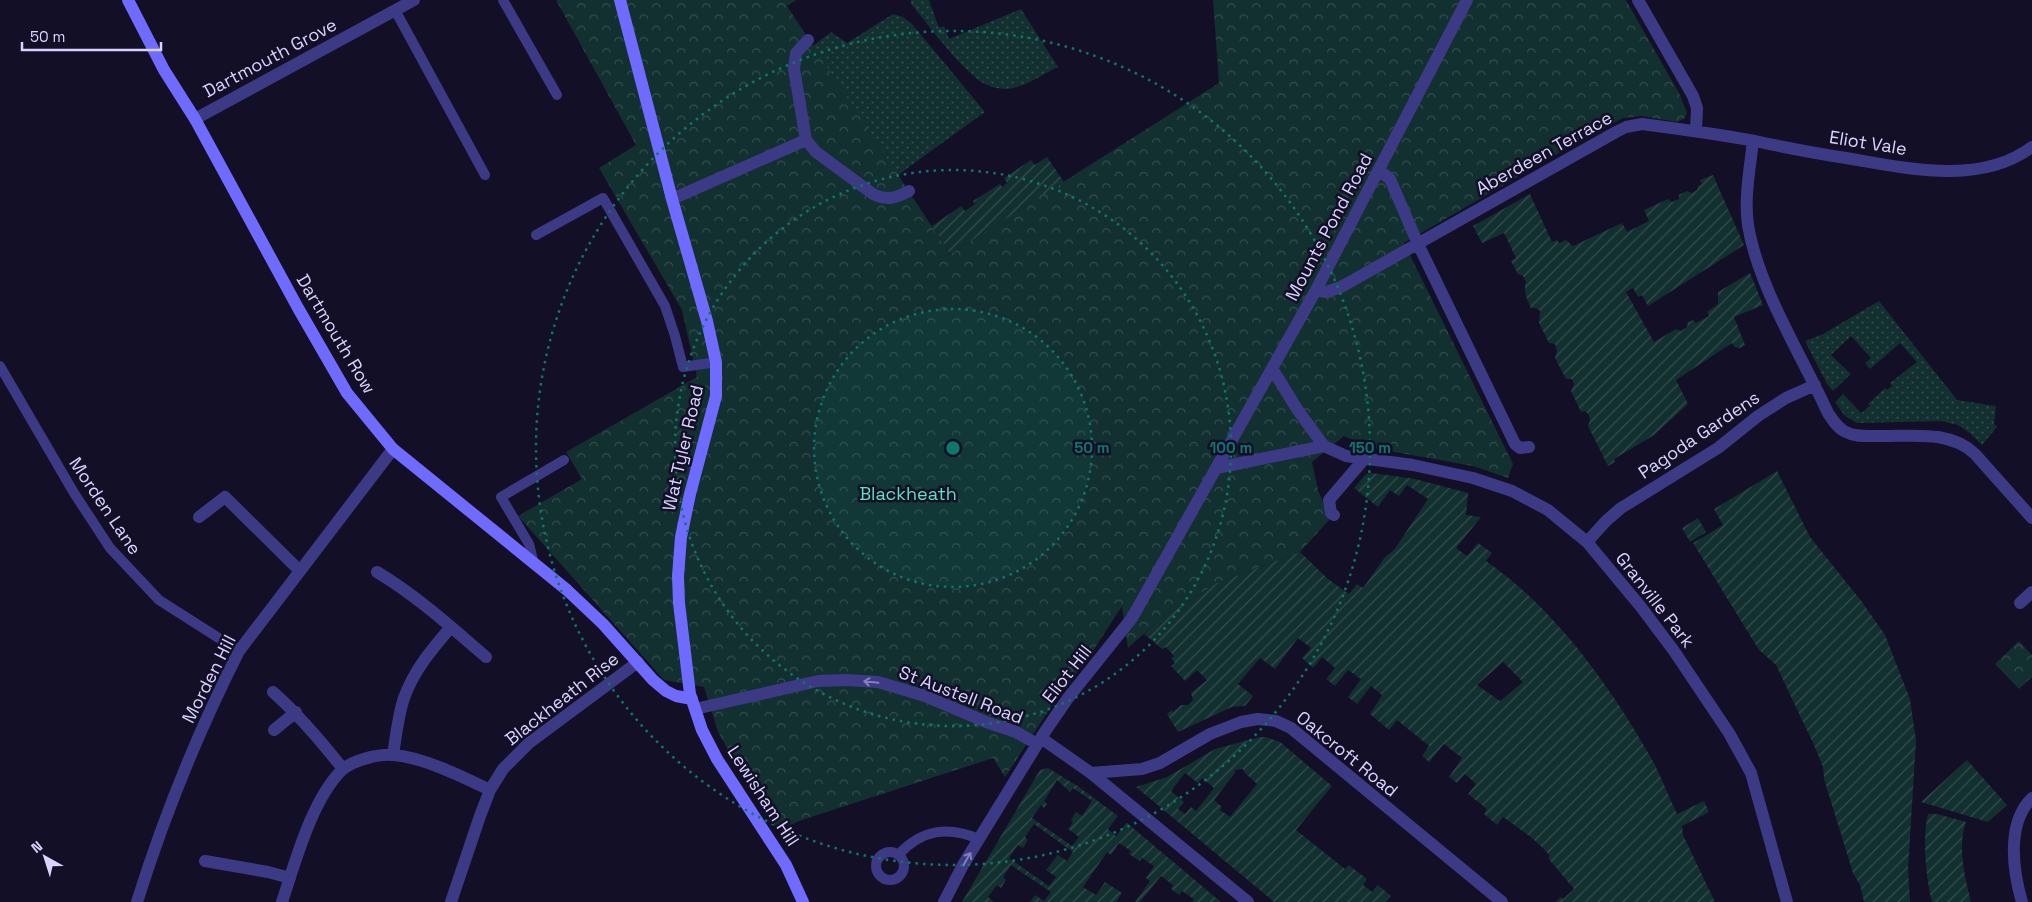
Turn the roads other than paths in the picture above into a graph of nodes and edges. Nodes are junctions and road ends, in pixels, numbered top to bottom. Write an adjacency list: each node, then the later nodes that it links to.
1 (128, 0): 10 (street, Dartmouth Row)
2 (414, 0): 7 (street, Dartmouth Grove)
3 (503, 0): 9 (lane)
4 (620, 0): 18 (street, Wat Tyler Road)
5 (1467, 0): 15 (street, Mounts Pond Road)
6 (1638, 0): 11 (street)
7 (395, 10): 10 (street, Dartmouth Grove); 16 (lane)
8 (808, 40): 12 (street)
9 (556, 95)
10 (195, 119): 28 (street, Dartmouth Row)
11 (1696, 131): 13 (street, Eliot Vale); 20 (street, Aberdeen Terrace)
12 (806, 140): 17 (street); 18 (street)
13 (1753, 141): 14 (street, Eliot Vale); 25 (street)
14 (2029, 154)
15 (1379, 170): 20 (street); 21 (street, Mounts Pond Road)
16 (485, 175)
17 (909, 191)
18 (672, 199): 22 (street, Wat Tyler Road)
19 (536, 235): 22 (lane)
20 (1418, 244): 21 (street, Aberdeen Terrace); 27 (street)
21 (1316, 290): 24 (street, Mounts Pond Road)
22 (716, 362): 46 (street, Wat Tyler Road)
23 (0, 366): 42 (lane, Morden Lane)
24 (1273, 370): 26 (street); 31 (street, Mounts Pond Road)
25 (1815, 384): 34 (street); 35 (street, Pagoda Gardens)
26 (1324, 446): 29 (street, Granville Park); 31 (street)
27 (1529, 447)
28 (393, 449): 36 (street, Dartmouth Row); 37 (street, Morden Hill)
29 (1365, 458): 32 (street); 35 (street, Granville Park)
30 (564, 460): 36 (lane)
31 (1217, 468): 49 (street, Eliot Hill)
32 (1334, 516)
33 (199, 517): 37 (street)
34 (2032, 518)
35 (1586, 542): 66 (street, Granville Park)
36 (533, 560): 44 (street, Dartmouth Row)
37 (300, 571): 42 (street, Morden Hill)
38 (377, 572): 41 (street)
39 (2032, 592): 40 (street)
40 (2020, 603)
41 (451, 627): 43 (street); 50 (street)
42 (239, 651): 59 (street, Morden Hill)
43 (486, 657)
44 (638, 662): 46 (street); 53 (street, Blackheath Rise)
45 (273, 692): 47 (street)
46 (694, 704): 49 (street, St Austell Road, one-way to 46); 62 (street, Lewisham Hill)
47 (296, 712): 48 (street); 51 (street)
48 (274, 730)
49 (1039, 741): 52 (street, St Austell Road); 55 (street, Eliot Hill)
50 (393, 755): 51 (street); 53 (street)
51 (344, 769): 58 (street)
52 (1091, 773): 64 (street, St Austell Road); 65 (street, Oakcroft Road)
53 (490, 790): 61 (street, Blackheath Rise)
54 (2032, 798): 67 (street)
55 (979, 839): 56 (lane); 63 (street, Eliot Hill, one-way to 55)
56 (898, 855)
57 (205, 861): 58 (street)
58 (290, 878): 60 (street)
59 (137, 902)
60 (282, 902)
61 (451, 902)
62 (803, 902)
63 (944, 902)
64 (1248, 902)
65 (1502, 902)
66 (1787, 902)
67 (2022, 902)

